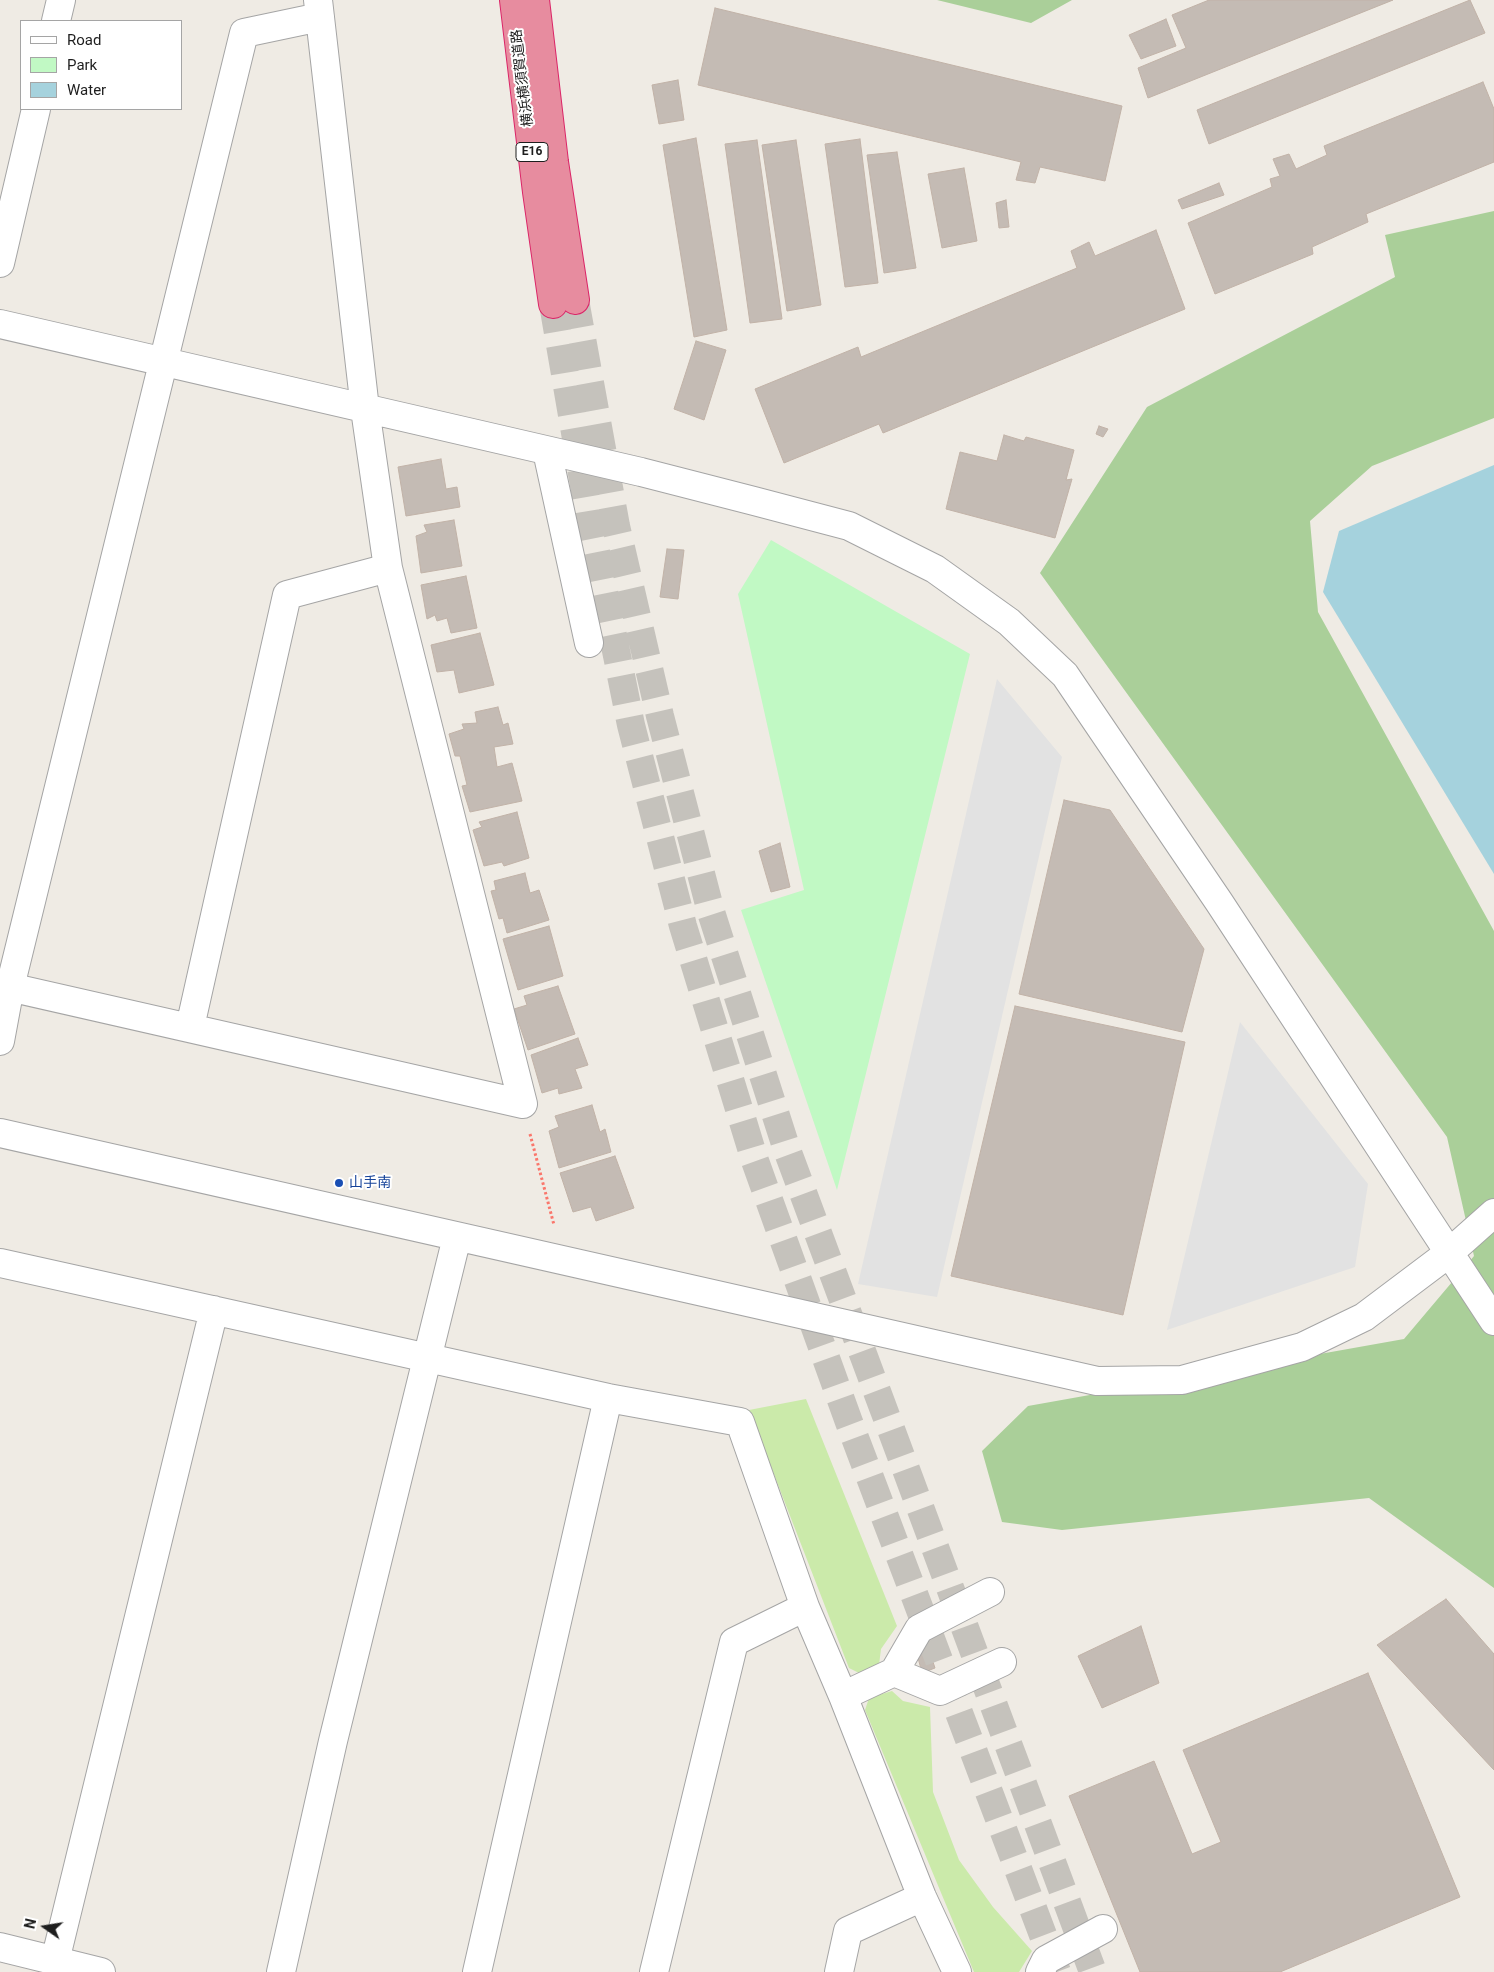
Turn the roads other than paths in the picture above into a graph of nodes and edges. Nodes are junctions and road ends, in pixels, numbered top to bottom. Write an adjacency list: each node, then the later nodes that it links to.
1 (61, 0): 5 (street)
2 (514, 0): 3 (highway, 横浜横須賀道路 / E16)
3 (535, 0)
4 (319, 9): 9 (street); 10 (street)
5 (56, 20)
6 (36, 110): 7 (street)
7 (0, 263)
8 (0, 324): 9 (street)
9 (162, 361): 10 (street); 14 (street)
10 (366, 409): 11 (street); 12 (street)
11 (547, 450): 13 (street); 20 (street)
12 (388, 568): 15 (street); 15 (street)
13 (589, 642)
14 (5, 986): 15 (street); 16 (street)
15 (190, 1027)
16 (0, 1041)
17 (0, 1133): 19 (street)
18 (1494, 1213): 20 (street)
19 (457, 1237): 20 (street); 24 (street)
20 (1449, 1253): 23 (street)
21 (0, 1263): 22 (street)
22 (214, 1310): 24 (street); 34 (street)
23 (1494, 1321)
24 (429, 1357): 25 (street); 36 (street)
25 (608, 1398): 27 (street); 37 (street)
26 (990, 1592): 29 (street)
27 (804, 1608): 30 (street); 38 (street)
28 (1002, 1662): 29 (street)
29 (894, 1672): 30 (street)
30 (843, 1696): 31 (street)
31 (922, 1897): 39 (street); 40 (street)
32 (1103, 1929): 41 (street)
33 (0, 1948): 34 (street)
34 (56, 1961): 35 (street)
35 (101, 1972)
36 (281, 1972)
37 (476, 1972)
38 (654, 1972)
39 (839, 1972)
40 (957, 1972)
41 (1040, 1972)

